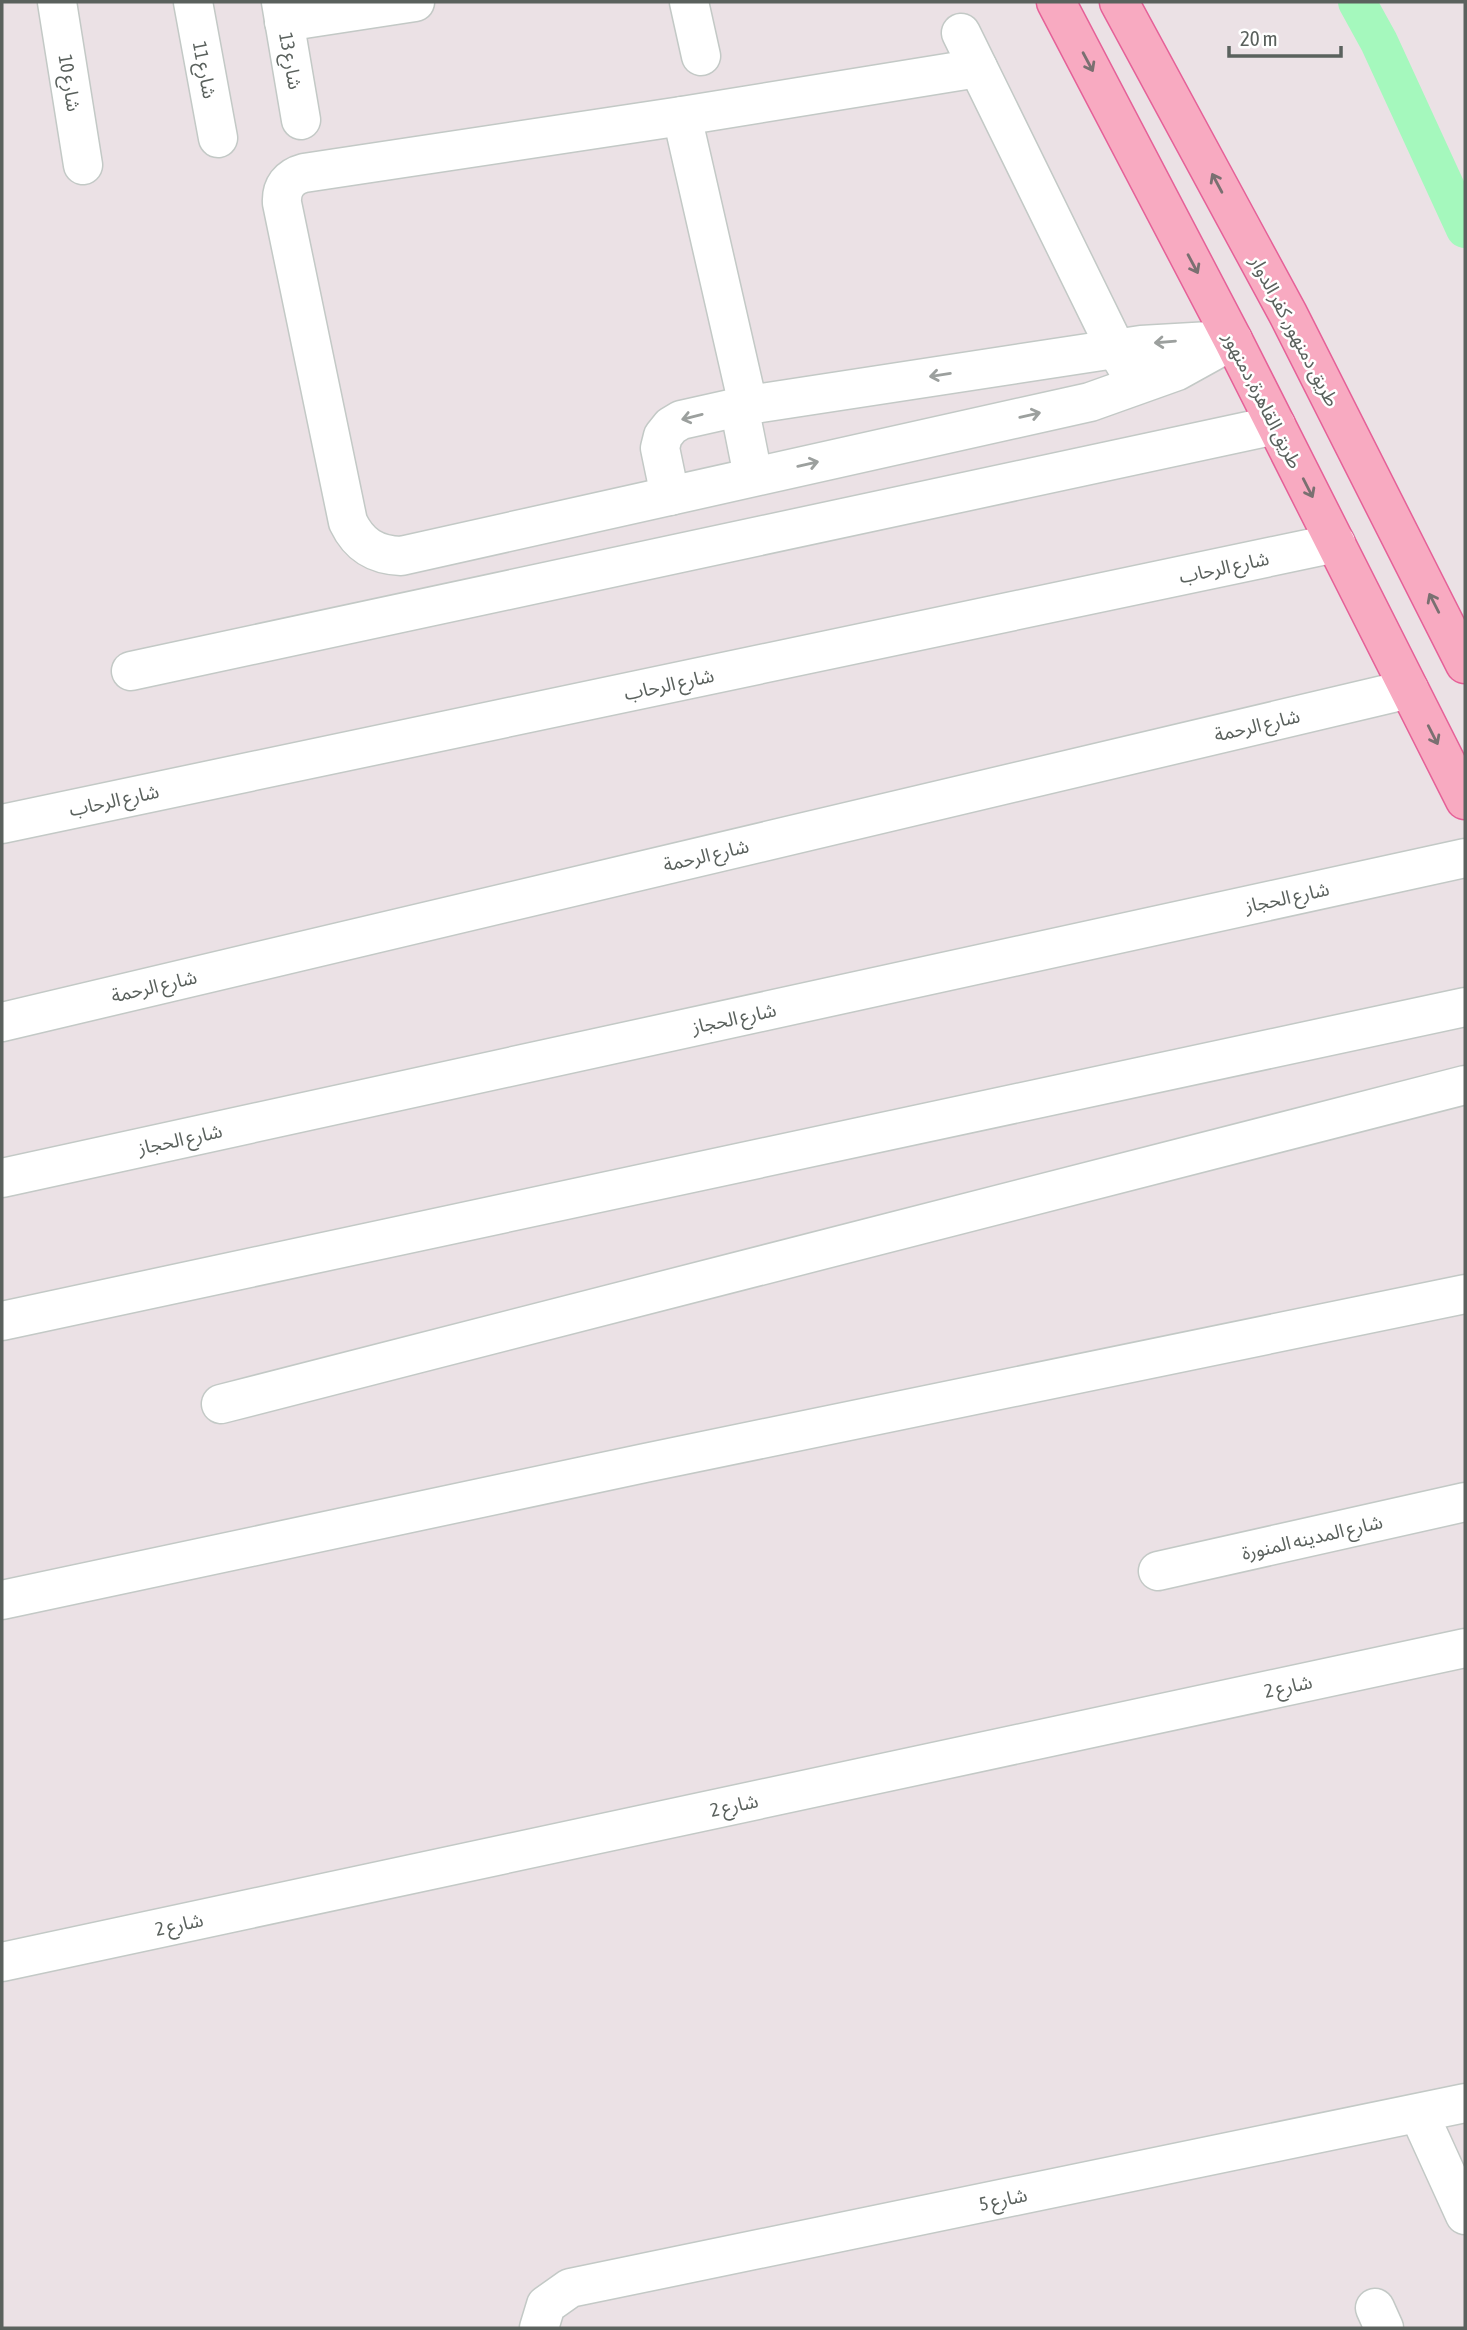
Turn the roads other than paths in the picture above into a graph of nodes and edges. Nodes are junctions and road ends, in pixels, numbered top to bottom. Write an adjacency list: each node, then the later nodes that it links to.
1 (57, 2): 14 (street, شارع 10)
2 (192, 2): 13 (street, شارع 11)
3 (415, 2): 7 (street)
4 (688, 2): 9 (street)
5 (1056, 2): 16 (main road, طريق القاهرة, دمنهور, one-way to 16)
6 (1119, 2): 15 (main road, طريق دمنهور, كفر الدوار, one-way to 6)
7 (282, 12): 12 (street, شارع 13)
8 (961, 33): 10 (street)
9 (701, 56)
10 (978, 68): 11 (street); 17 (street)
11 (682, 116): 19 (street); 22 (street)
12 (301, 120)
13 (218, 138)
14 (83, 164)
15 (1288, 314): 16 (main road); 24 (main road, طريق دمنهور, كفر الدوار, one-way to 15)
16 (1233, 340): 17 (street, one-way to 17); 18 (street); 20 (main road, طريق القاهرة, دمنهور)
17 (1115, 349): 18 (street); 19 (street, one-way to 19)
18 (1138, 386): 21 (street, one-way to 18)
19 (743, 405): 21 (street); 22 (street, one-way to 22)
20 (1276, 425): 23 (main road, طريق القاهرة, دمنهور, one-way to 23); 25 (street)
21 (753, 476): 22 (street)
22 (670, 496)
23 (1336, 543): 26 (main road, طريق القاهرة, دمنهور); 28 (street, شارع الرحاب)
24 (1465, 663)
25 (131, 671)
26 (1409, 689): 27 (main road, طريق القاهرة, دمنهور, one-way to 27); 31 (street, شارع الرحمة)
27 (1465, 800)
28 (2, 824)
29 (1465, 858): 33 (street, شارع الحجاز)
30 (1465, 1007): 35 (street)
31 (2, 1022)
32 (1465, 1085): 36 (street)
33 (2, 1178)
34 (1465, 1294): 39 (street)
35 (2, 1321)
36 (221, 1404)
37 (1465, 1502): 38 (street, شارع المدينه المنورة)
38 (1158, 1571)
39 (2, 1600)
40 (1465, 1648): 41 (street, شارع 2)
41 (2, 1962)
42 (1465, 2103): 43 (street, شارع 5)
43 (1419, 2114): 44 (street); 45 (street, شارع 5)
44 (1465, 2215)
45 (543, 2317)

